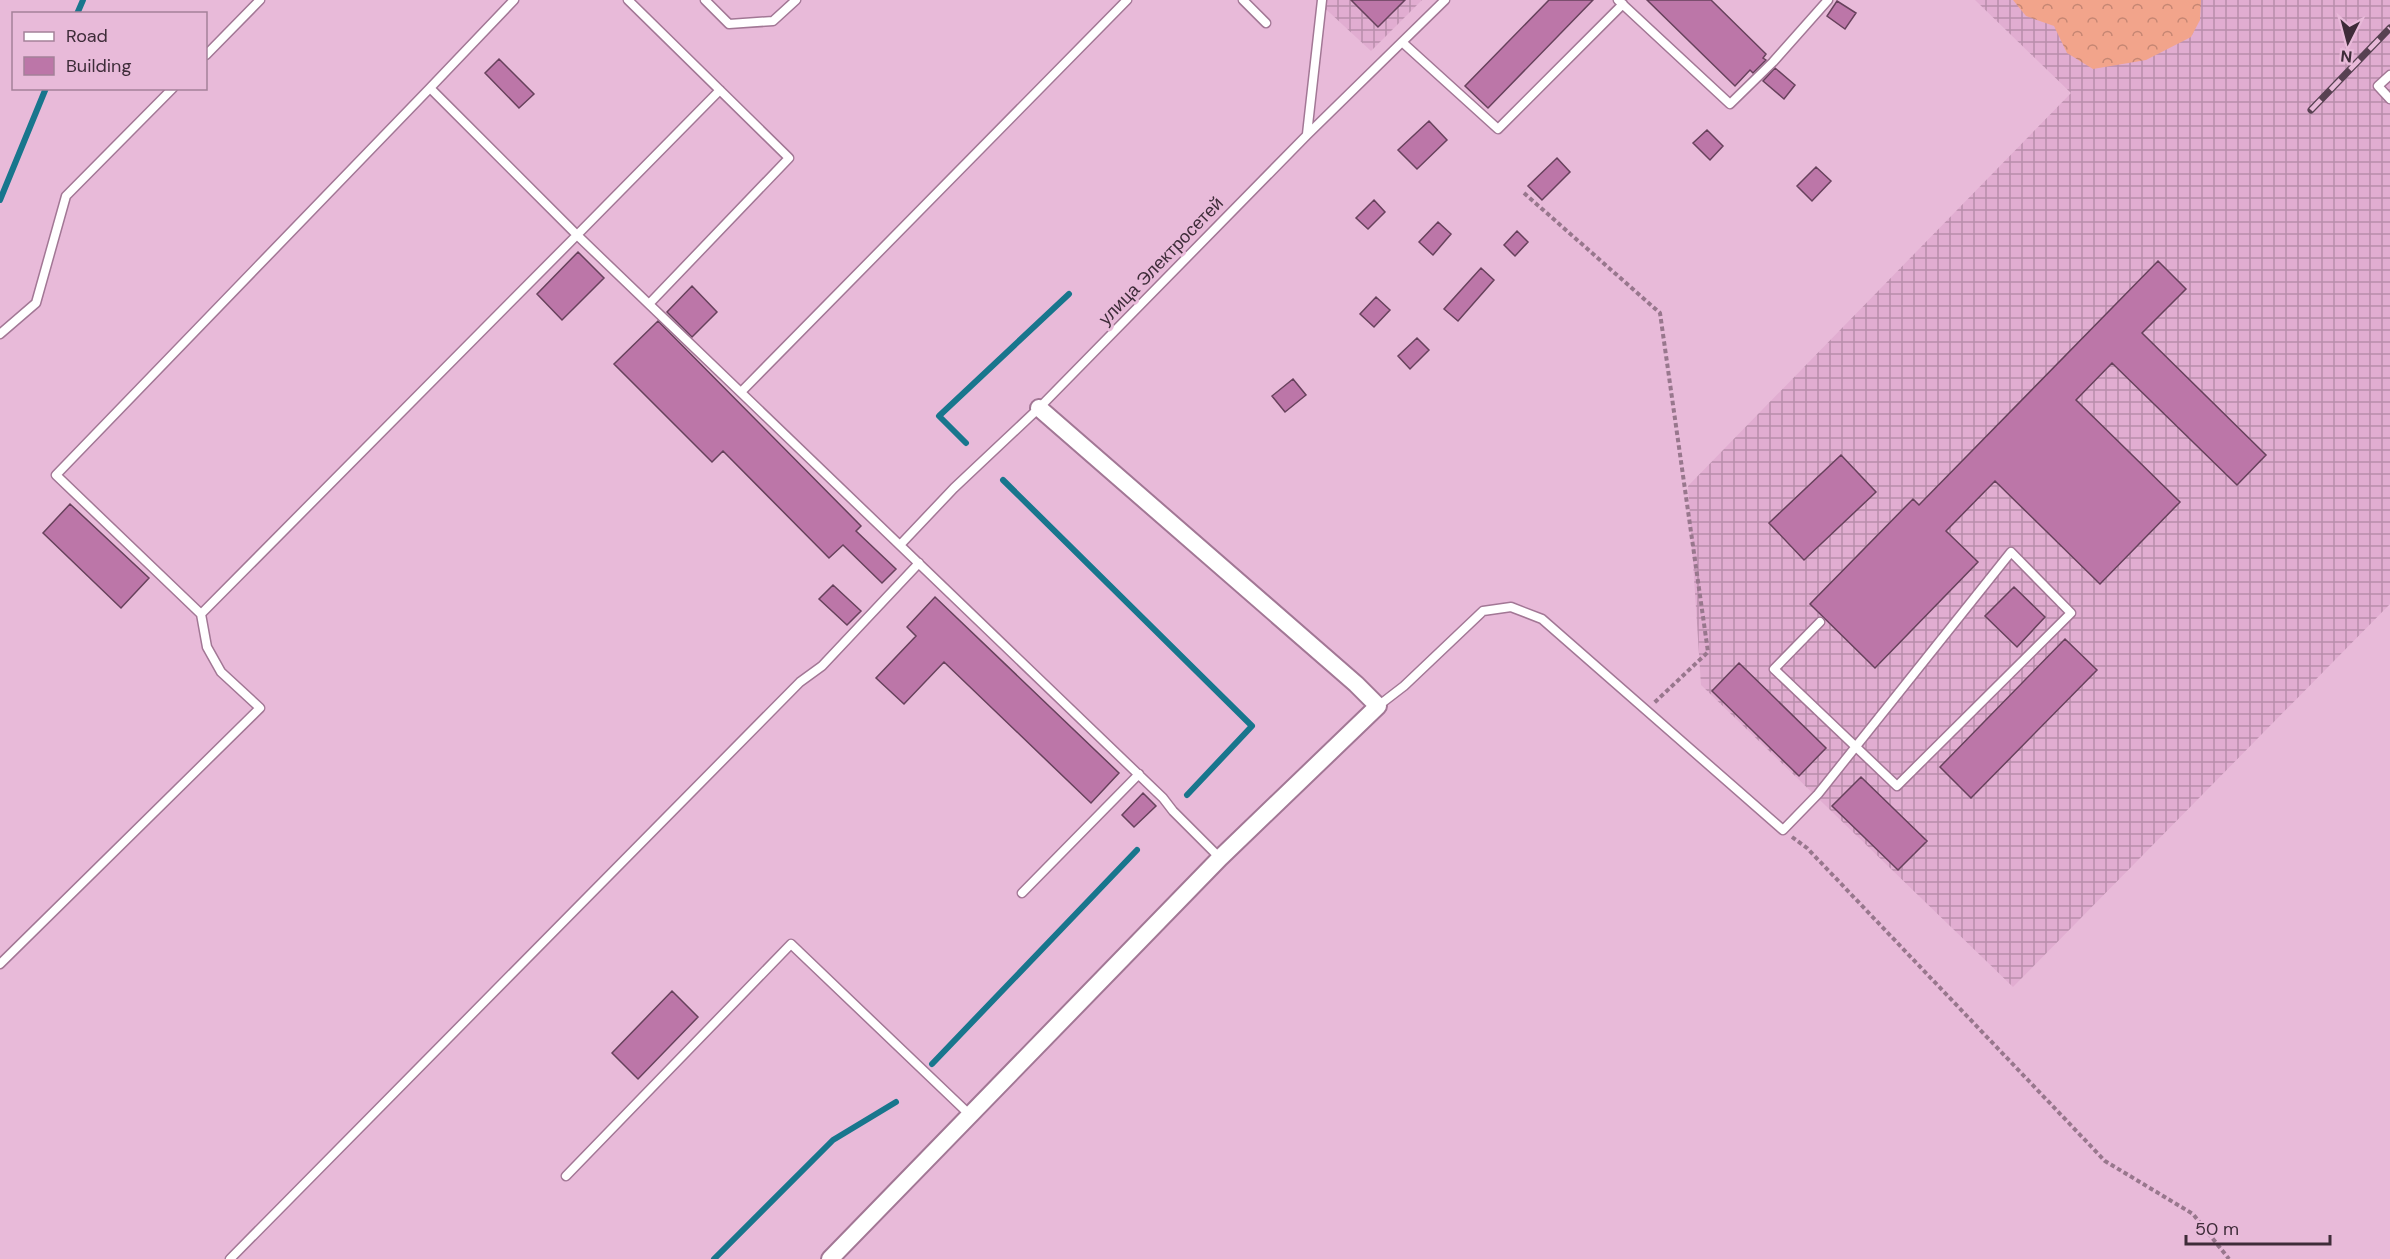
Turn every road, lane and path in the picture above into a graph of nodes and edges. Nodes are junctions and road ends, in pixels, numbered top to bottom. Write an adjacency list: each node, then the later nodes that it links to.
1 (260, 0): 14 (lane)
2 (514, 0): 16 (lane)
3 (627, 0): 18 (lane)
4 (705, 0): 5 (lane)
5 (796, 0)
6 (1127, 0): 25 (lane)
7 (1243, 0): 12 (lane)
8 (1322, 0): 20 (lane)
9 (1445, 0): 13 (lane, улица Электросетей)
10 (1828, 0): 11 (lane)
11 (1621, 2): 13 (lane)
12 (1266, 23)
13 (1402, 42): 20 (lane, улица Электросетей)
14 (207, 54)
15 (2390, 75): 19 (lane)
16 (430, 88): 22 (lane); 29 (lane)
17 (171, 90): 24 (lane)
18 (720, 90): 22 (lane); 23 (lane)
19 (2390, 99)
20 (1307, 135): 26 (lane, улица Электросетей)
21 (1524, 193): 32 (path)
22 (577, 235): 23 (lane); 29 (lane)
23 (649, 304): 25 (lane)
24 (0, 334)
25 (741, 392): 27 (lane)
26 (1039, 408): 27 (lane, улица Электросетей); 31 (street)
27 (900, 545): 28 (lane)
28 (919, 563): 34 (lane); 41 (lane)
29 (201, 614): 38 (lane)
30 (1820, 622): 33 (lane)
31 (1378, 706): 32 (lane); 36 (street)
32 (1647, 710): 35 (lane)
33 (1856, 747): 33 (lane); 35 (lane)
34 (1139, 774): 36 (lane); 37 (lane)
35 (1783, 830): 43 (path)
36 (1220, 858): 39 (street)
37 (1022, 893)
38 (0, 964)
39 (970, 1115): 40 (lane); 42 (street)
40 (566, 1176)
41 (230, 1259)
42 (830, 1259)
43 (2229, 1259)

